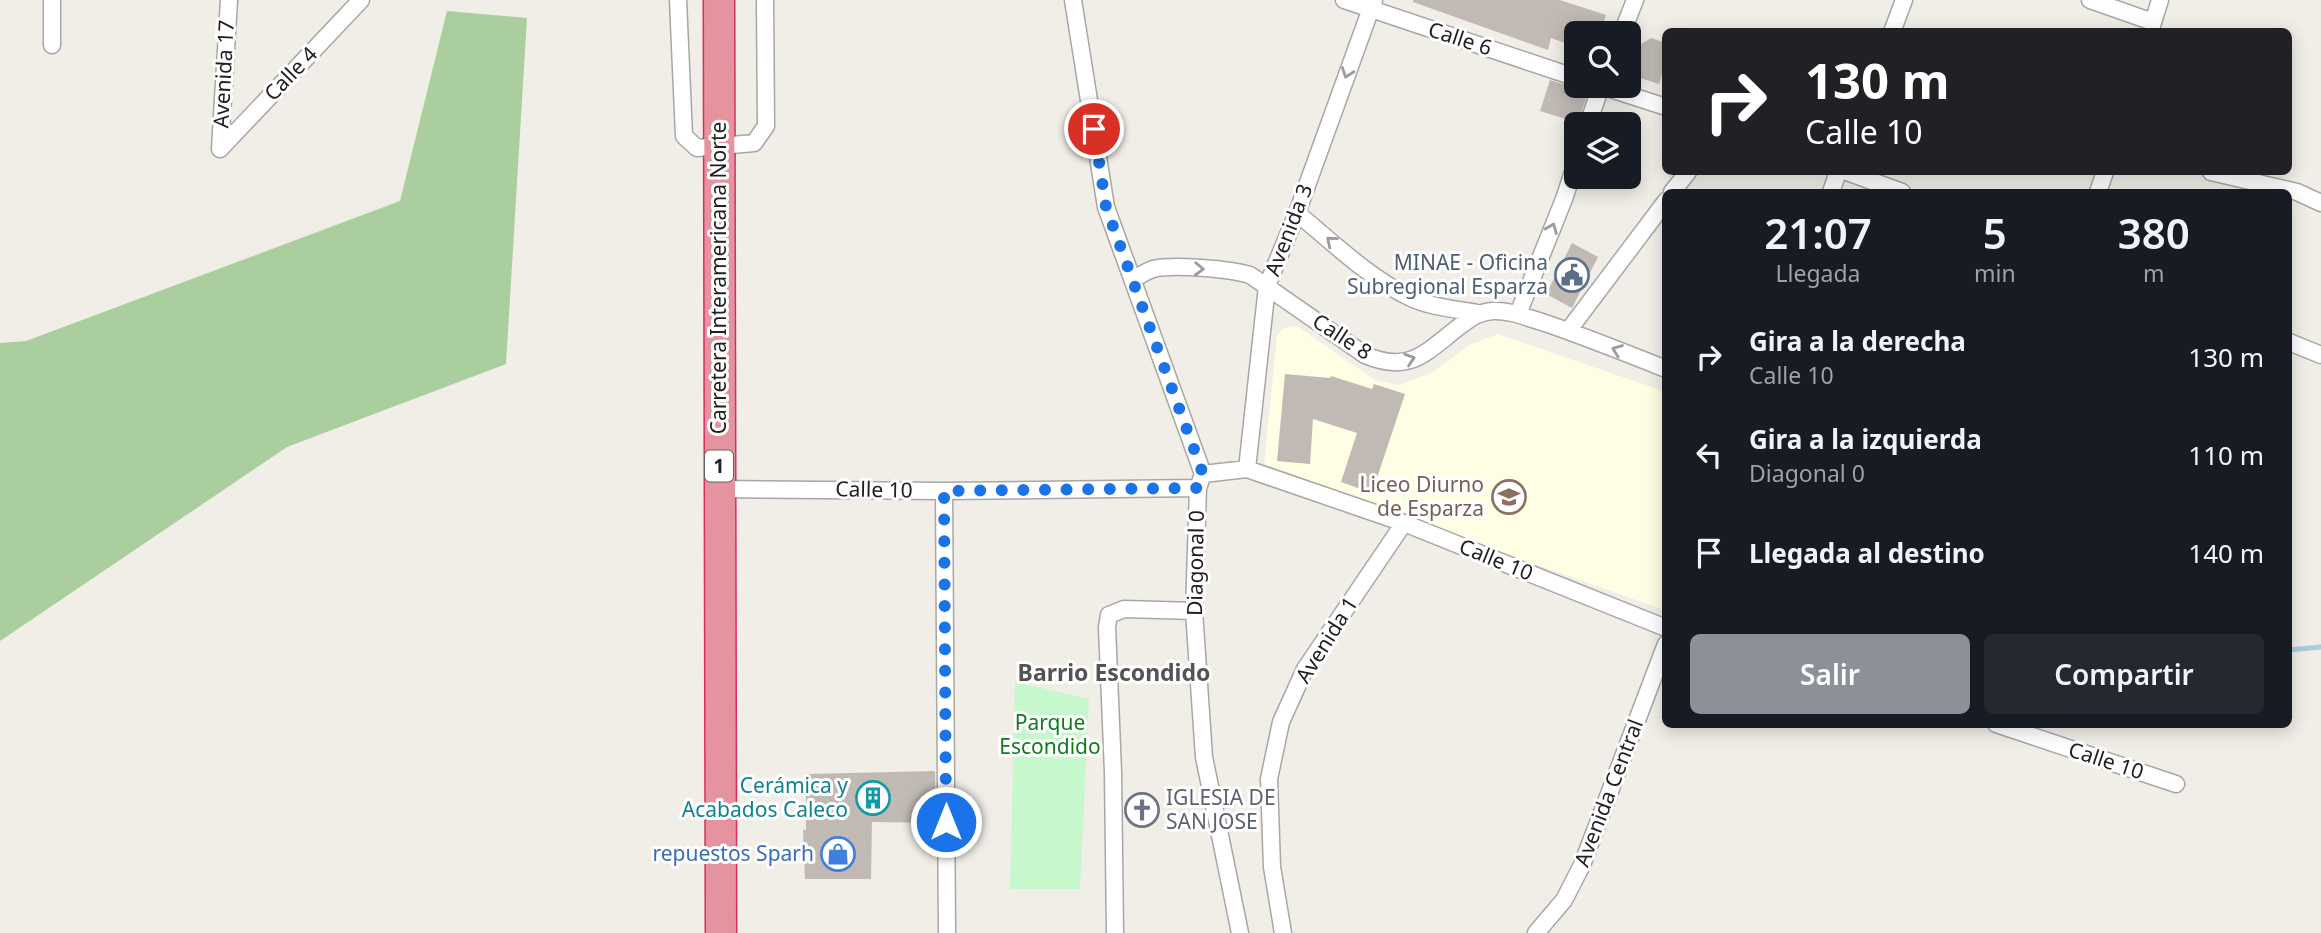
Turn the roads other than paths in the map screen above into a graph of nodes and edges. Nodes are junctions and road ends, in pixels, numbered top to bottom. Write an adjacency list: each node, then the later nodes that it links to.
1 (52, 0): 17 (street)
2 (229, 0): 22 (street, Avenida 17)
3 (361, 0): 22 (street, Calle 4)
4 (678, 0): 21 (street)
5 (719, 0): 21 (highway, Carretera Interamericana Norte / 1)
6 (765, 0): 21 (street)
7 (1073, 0): 34 (street, Diagonal 0)
8 (1344, 0): 13 (street, Calle 6)
9 (1635, 0): 14 (street)
10 (1904, 0): 16 (street)
11 (2090, 0): 15 (street)
12 (2160, 0): 15 (street)
13 (1373, 4): 18 (street, Calle 6); 33 (street, Avenida 3, one-way to 33)
14 (1627, 21)
15 (2151, 27)
16 (1894, 28)
17 (52, 45)
18 (1564, 73)
19 (1638, 98): 20 (street)
20 (1662, 106)
21 (720, 147): 44 (highway, Carretera Interamericana Norte / 1)
22 (220, 149)
23 (1686, 175): 27 (street)
24 (1855, 175): 28 (street)
25 (2224, 175): 29 (street)
26 (1567, 189): 37 (street, one-way to 26)
27 (1674, 189)
28 (1894, 189)
29 (2284, 189)
30 (2292, 191): 31 (street)
31 (2321, 203)
32 (1662, 206): 38 (street)
33 (1297, 213): 35 (street, Avenida 3); 36 (street, one-way to 33)
34 (1133, 279): 35 (street, Calle 8, one-way to 35); 43 (street, Diagonal 0)
35 (1267, 286): 36 (street, Calle 8, one-way to 36); 42 (street, Avenida 3)
36 (1477, 313): 37 (street)
37 (1518, 314): 38 (street)
38 (1569, 331): 41 (street, one-way to 38)
39 (2292, 343): 40 (street)
40 (2321, 355)
41 (1662, 367)
42 (1247, 470): 43 (street, Calle 10); 46 (street, Calle 10)
43 (1200, 481): 45 (street, Calle 10); 47 (street, Diagonal 0)
44 (719, 489): 45 (street, Calle 10); 52 (highway, Carretera Interamericana Norte / 1)
45 (944, 491): 53 (street)
46 (1404, 523): 48 (street, Calle 10); 56 (street, Avenida 1)
47 (1194, 611): 54 (street); 55 (street, Diagonal 0)
48 (1662, 626)
49 (1662, 654): 57 (street, Avenida Central)
50 (2008, 728): 51 (street, Calle 10)
51 (2176, 784)
52 (721, 933)
53 (947, 933)
54 (1115, 933)
55 (1240, 933)
56 (1283, 933)
57 (1536, 933)

